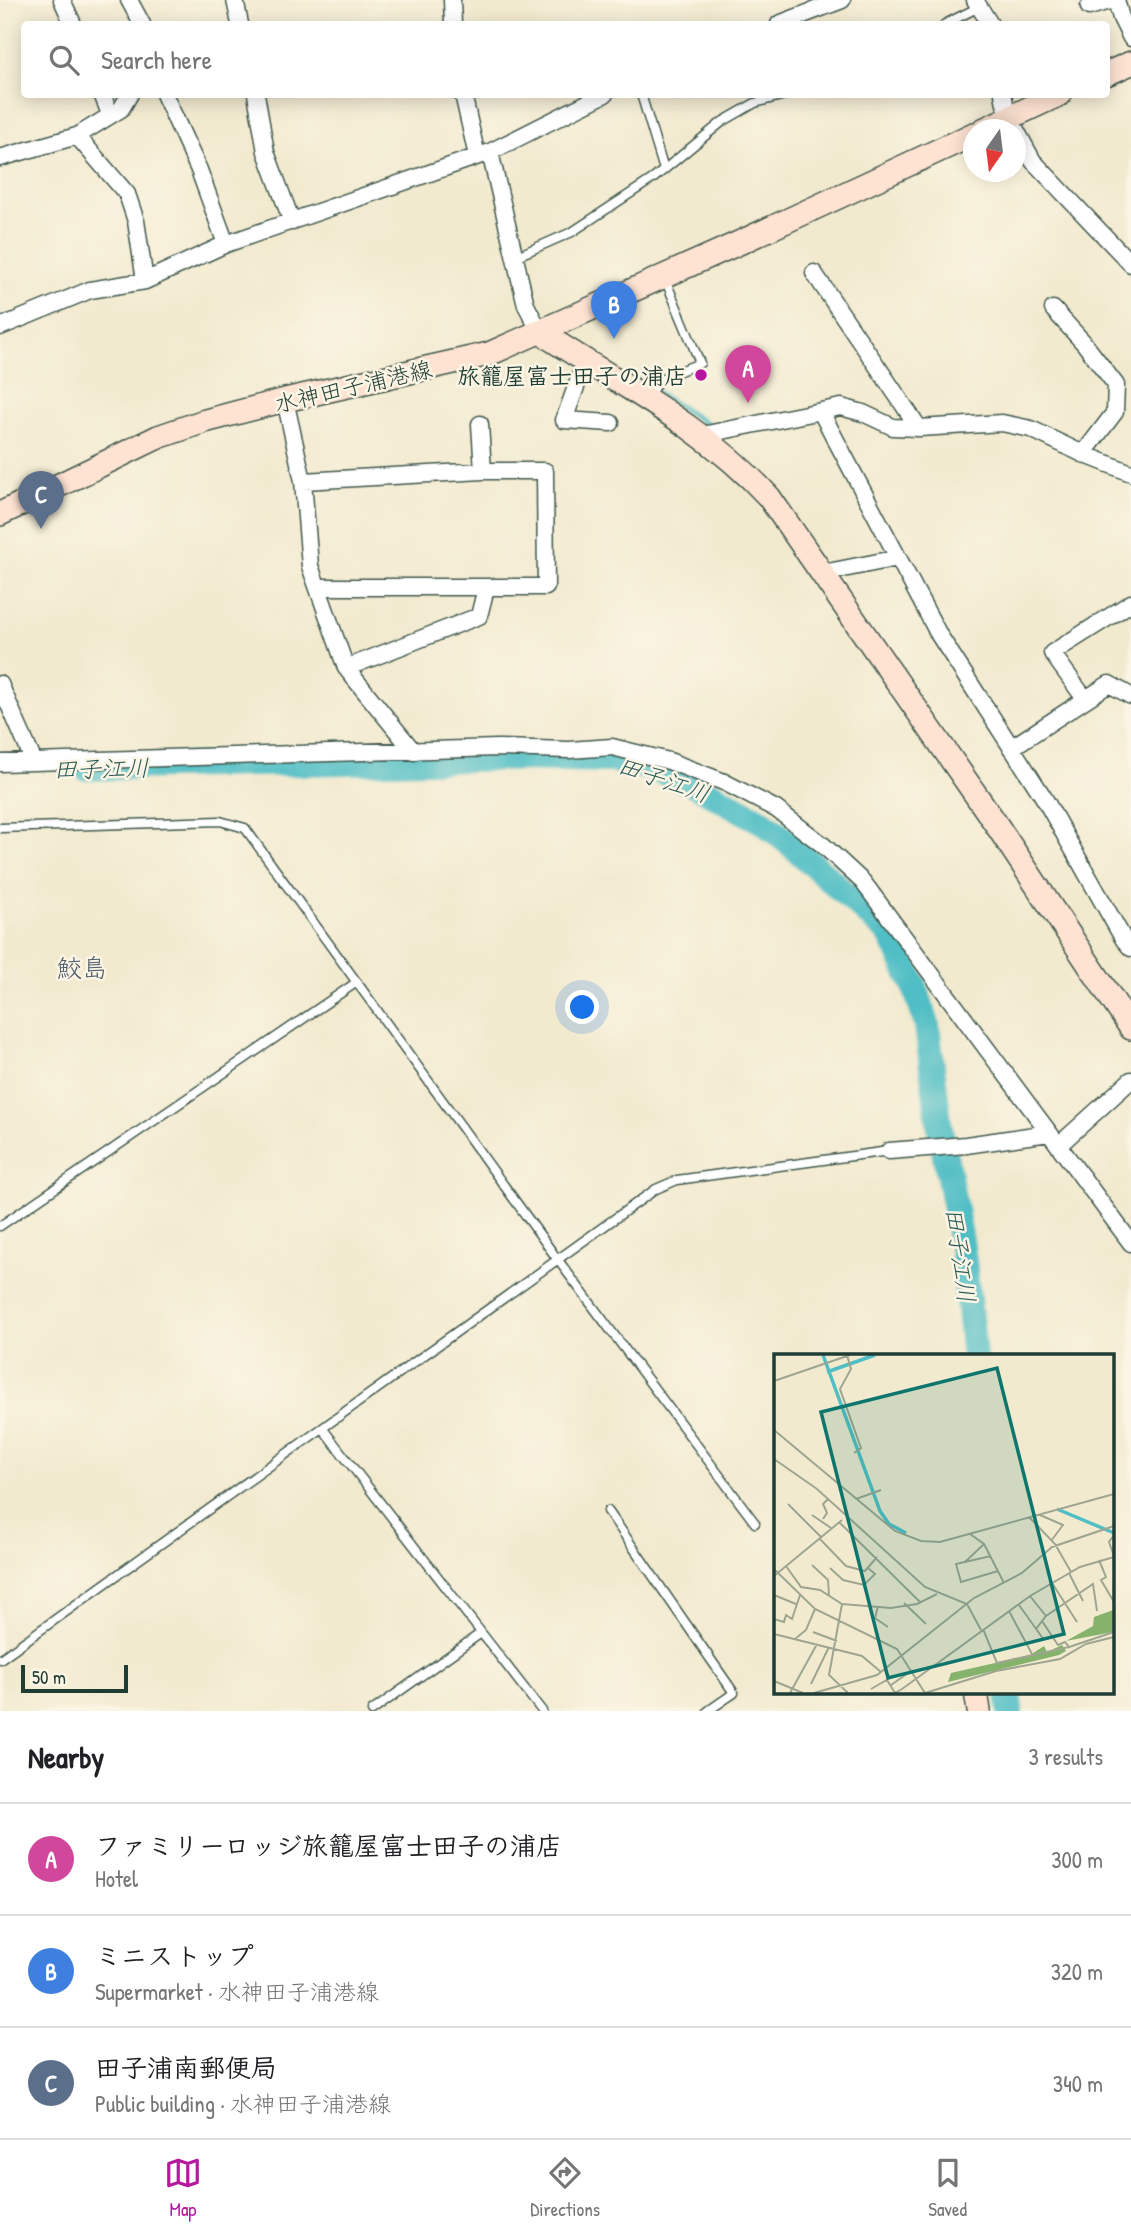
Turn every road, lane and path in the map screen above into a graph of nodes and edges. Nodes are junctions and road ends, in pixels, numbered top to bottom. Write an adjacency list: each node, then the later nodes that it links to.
1 (62, 0): 9 (street)
2 (130, 0): 10 (street)
3 (235, 0): 11 (street)
4 (452, 0): 12 (street)
5 (842, 0): 13 (street)
6 (1114, 0): 8 (street); 16 (street)
7 (981, 2): 14 (lane); 15 (street)
8 (1089, 7)
9 (72, 21)
10 (140, 21)
11 (239, 21)
12 (453, 21)
13 (787, 21)
14 (950, 21)
15 (989, 21)
16 (1131, 38)
17 (1131, 63): 18 (main road)
18 (1110, 73)
19 (104, 98): 29 (street)
20 (127, 98): 29 (street)
21 (166, 98): 39 (street)
22 (257, 98): 38 (street)
23 (464, 98): 35 (street)
24 (596, 98): 35 (street)
25 (642, 98): 37 (lane)
26 (774, 98): 37 (lane)
27 (1004, 98): 30 (street)
28 (1054, 98): 31 (main road)
29 (110, 114): 32 (street)
30 (1011, 119)
31 (1023, 119)
32 (77, 136): 36 (street); 44 (street)
33 (963, 139): 43 (main road, 水神田子浦港線)
34 (1026, 149): 41 (street)
35 (483, 154): 38 (street); 40 (street)
36 (0, 158)
37 (664, 170): 40 (lane)
38 (292, 222): 39 (street)
39 (226, 244): 44 (street)
40 (515, 257): 47 (street)
41 (1131, 264)
42 (814, 272): 54 (street)
43 (664, 276): 47 (main road, 水神田子浦港線); 49 (lane)
44 (145, 281): 46 (street)
45 (1053, 309): 56 (street)
46 (0, 327)
47 (540, 332): 48 (main road); 50 (main road, 水神田子浦港線)
48 (585, 362): 49 (main road); 52 (street)
49 (651, 393): 55 (main road)
50 (285, 400): 59 (street); 60 (main road, 水神田子浦港線)
51 (821, 412): 54 (street); 55 (street); 61 (street)
52 (611, 423)
53 (480, 424): 57 (street)
54 (919, 429): 56 (street)
55 (702, 435): 62 (main road)
56 (1083, 454): 58 (street)
57 (483, 471): 59 (street); 64 (street)
58 (1131, 473)
59 (303, 481): 63 (street)
60 (0, 514)
61 (898, 558): 62 (street); 70 (street)
62 (823, 573): 77 (main road)
63 (318, 587): 64 (street); 66 (street)
64 (486, 588): 66 (street)
65 (1131, 603): 69 (street)
66 (346, 667): 71 (street)
67 (0, 684): 72 (street)
68 (1131, 696): 69 (street)
69 (1085, 699): 70 (street)
70 (1011, 748): 75 (street)
71 (414, 752): 72 (street); 79 (street)
72 (34, 762): 73 (street)
73 (0, 763)
74 (0, 828): 76 (lane)
75 (1131, 948)
76 (357, 982): 81 (lane); 83 (lane)
77 (1131, 1028)
78 (1131, 1080): 79 (street)
79 (1054, 1139): 80 (street); 82 (street)
80 (889, 1151): 83 (lane)
81 (0, 1226)
82 (1131, 1243)
83 (558, 1259): 84 (lane); 86 (lane)
84 (323, 1429): 87 (lane); 88 (lane)
85 (608, 1511): 91 (lane)
86 (755, 1523)
87 (481, 1633): 89 (lane); 90 (lane)
88 (0, 1658)
89 (372, 1711)
90 (542, 1711)
91 (708, 1711)

